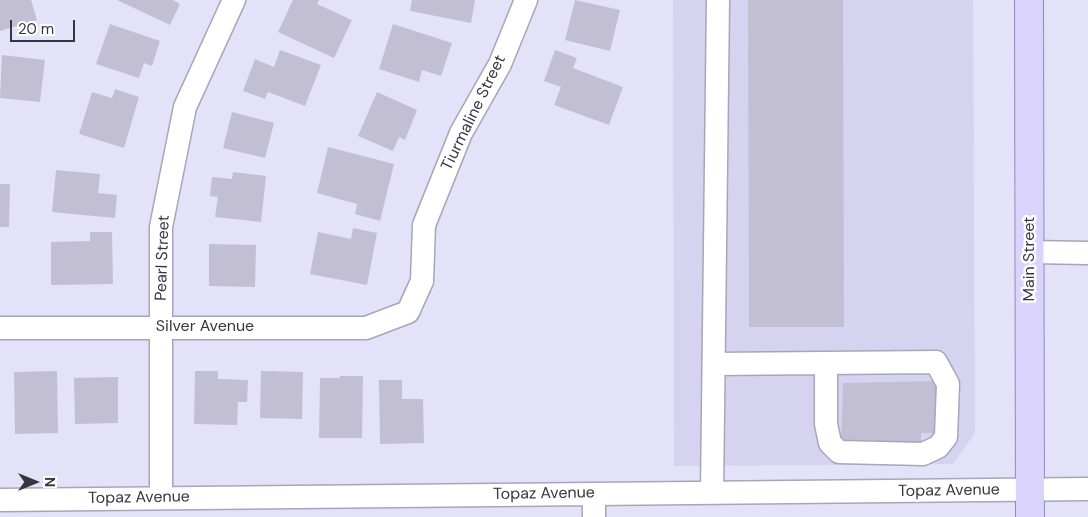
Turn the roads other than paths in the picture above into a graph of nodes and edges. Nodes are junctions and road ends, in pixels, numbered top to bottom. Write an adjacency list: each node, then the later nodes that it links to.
1 (234, 0): 8 (street, Pearl Street)
2 (526, 0): 7 (street, Tiurmaline Street)
3 (718, 0): 10 (street)
4 (1029, 0): 5 (main road, Main Street)
5 (1030, 252): 6 (street); 13 (main road, Main Street)
6 (1088, 254)
7 (408, 312): 8 (street, Silver Avenue)
8 (162, 327): 9 (street, Silver Avenue); 16 (street, Pearl Street)
9 (0, 328)
10 (714, 364): 11 (street); 14 (street)
11 (826, 364): 11 (street)
12 (1088, 489): 13 (street, Topaz Avenue)
13 (1030, 490): 14 (street, Topaz Avenue); 19 (main road, Main Street)
14 (712, 493): 15 (street, Topaz Avenue)
15 (594, 494): 16 (street, Topaz Avenue); 18 (street)
16 (160, 498): 17 (street, Topaz Avenue)
17 (0, 500)
18 (594, 517)
19 (1030, 517)

